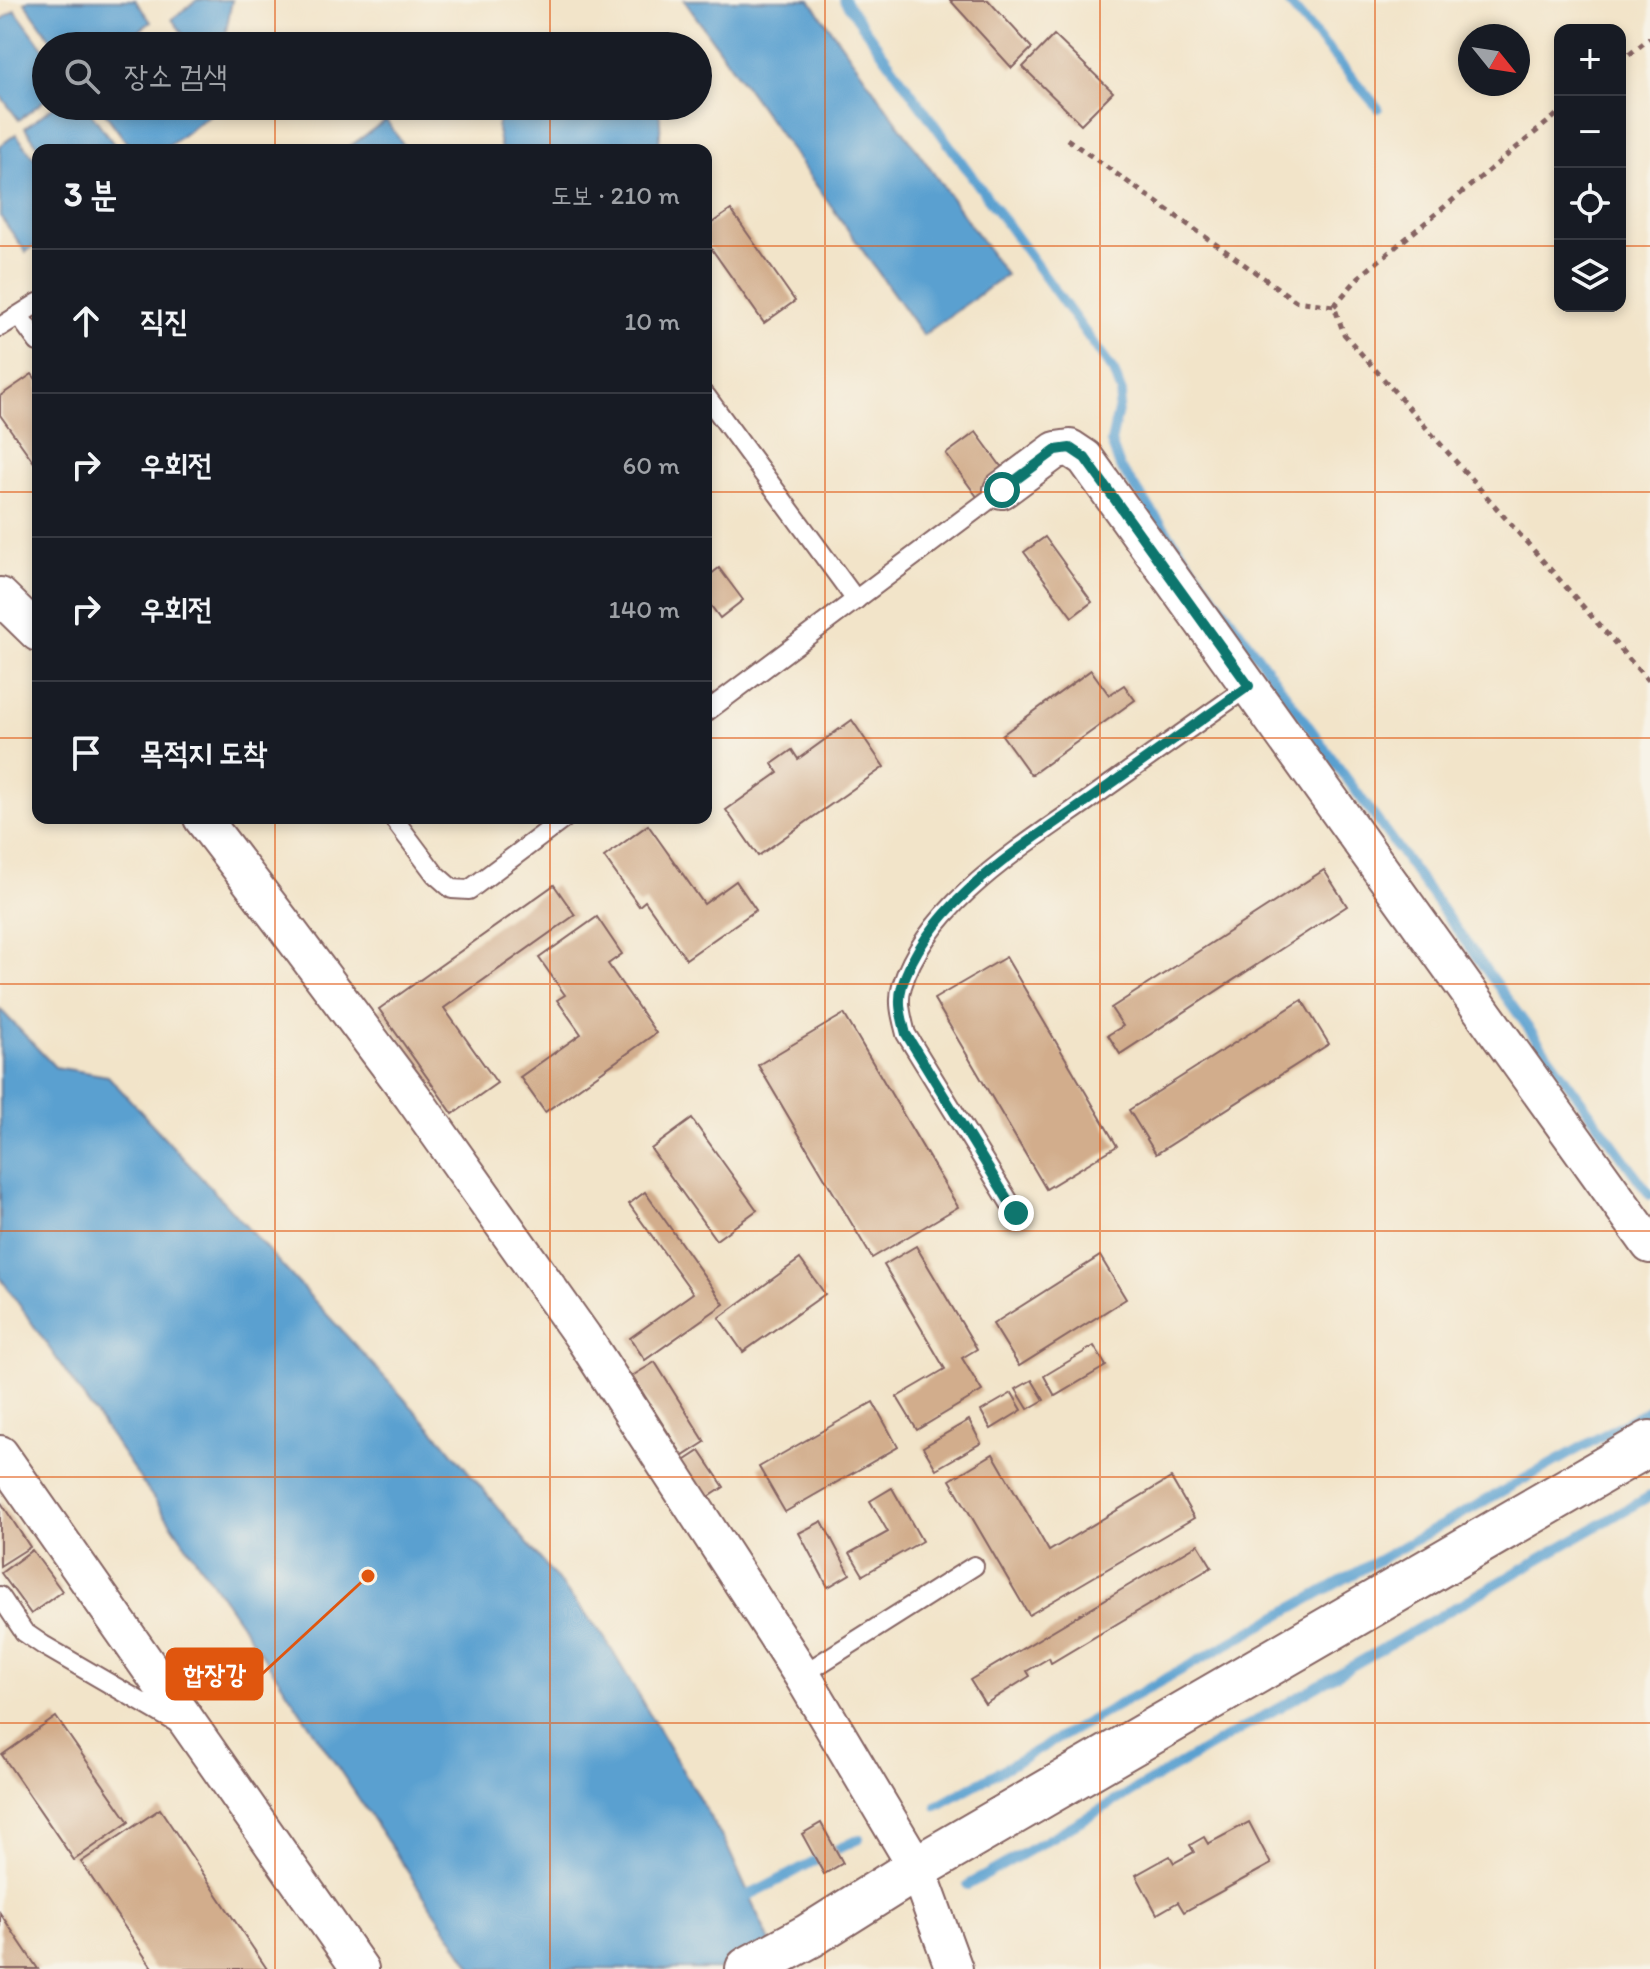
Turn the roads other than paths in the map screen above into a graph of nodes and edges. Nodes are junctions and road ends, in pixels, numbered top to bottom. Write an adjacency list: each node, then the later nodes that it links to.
1 (32, 307): 2 (lane)
2 (19, 316): 3 (lane); 4 (lane)
3 (0, 327)
4 (32, 334)
5 (712, 404): 8 (lane)
6 (1002, 490): 8 (lane); 10 (street)
7 (0, 596): 9 (street)
8 (856, 600): 11 (lane)
9 (32, 627)
10 (1249, 686): 15 (lane); 16 (street)
11 (712, 708)
12 (207, 824): 21 (street)
13 (398, 824): 14 (lane)
14 (557, 824)
15 (1016, 1213)
16 (1650, 1245)
17 (1650, 1443): 23 (street)
18 (0, 1454): 22 (street)
19 (974, 1566): 21 (lane)
20 (0, 1596): 22 (lane)
21 (802, 1675): 23 (street)
22 (196, 1733): 24 (street)
23 (917, 1868): 25 (street); 26 (street)
24 (360, 1969)
25 (748, 1969)
26 (954, 1969)

